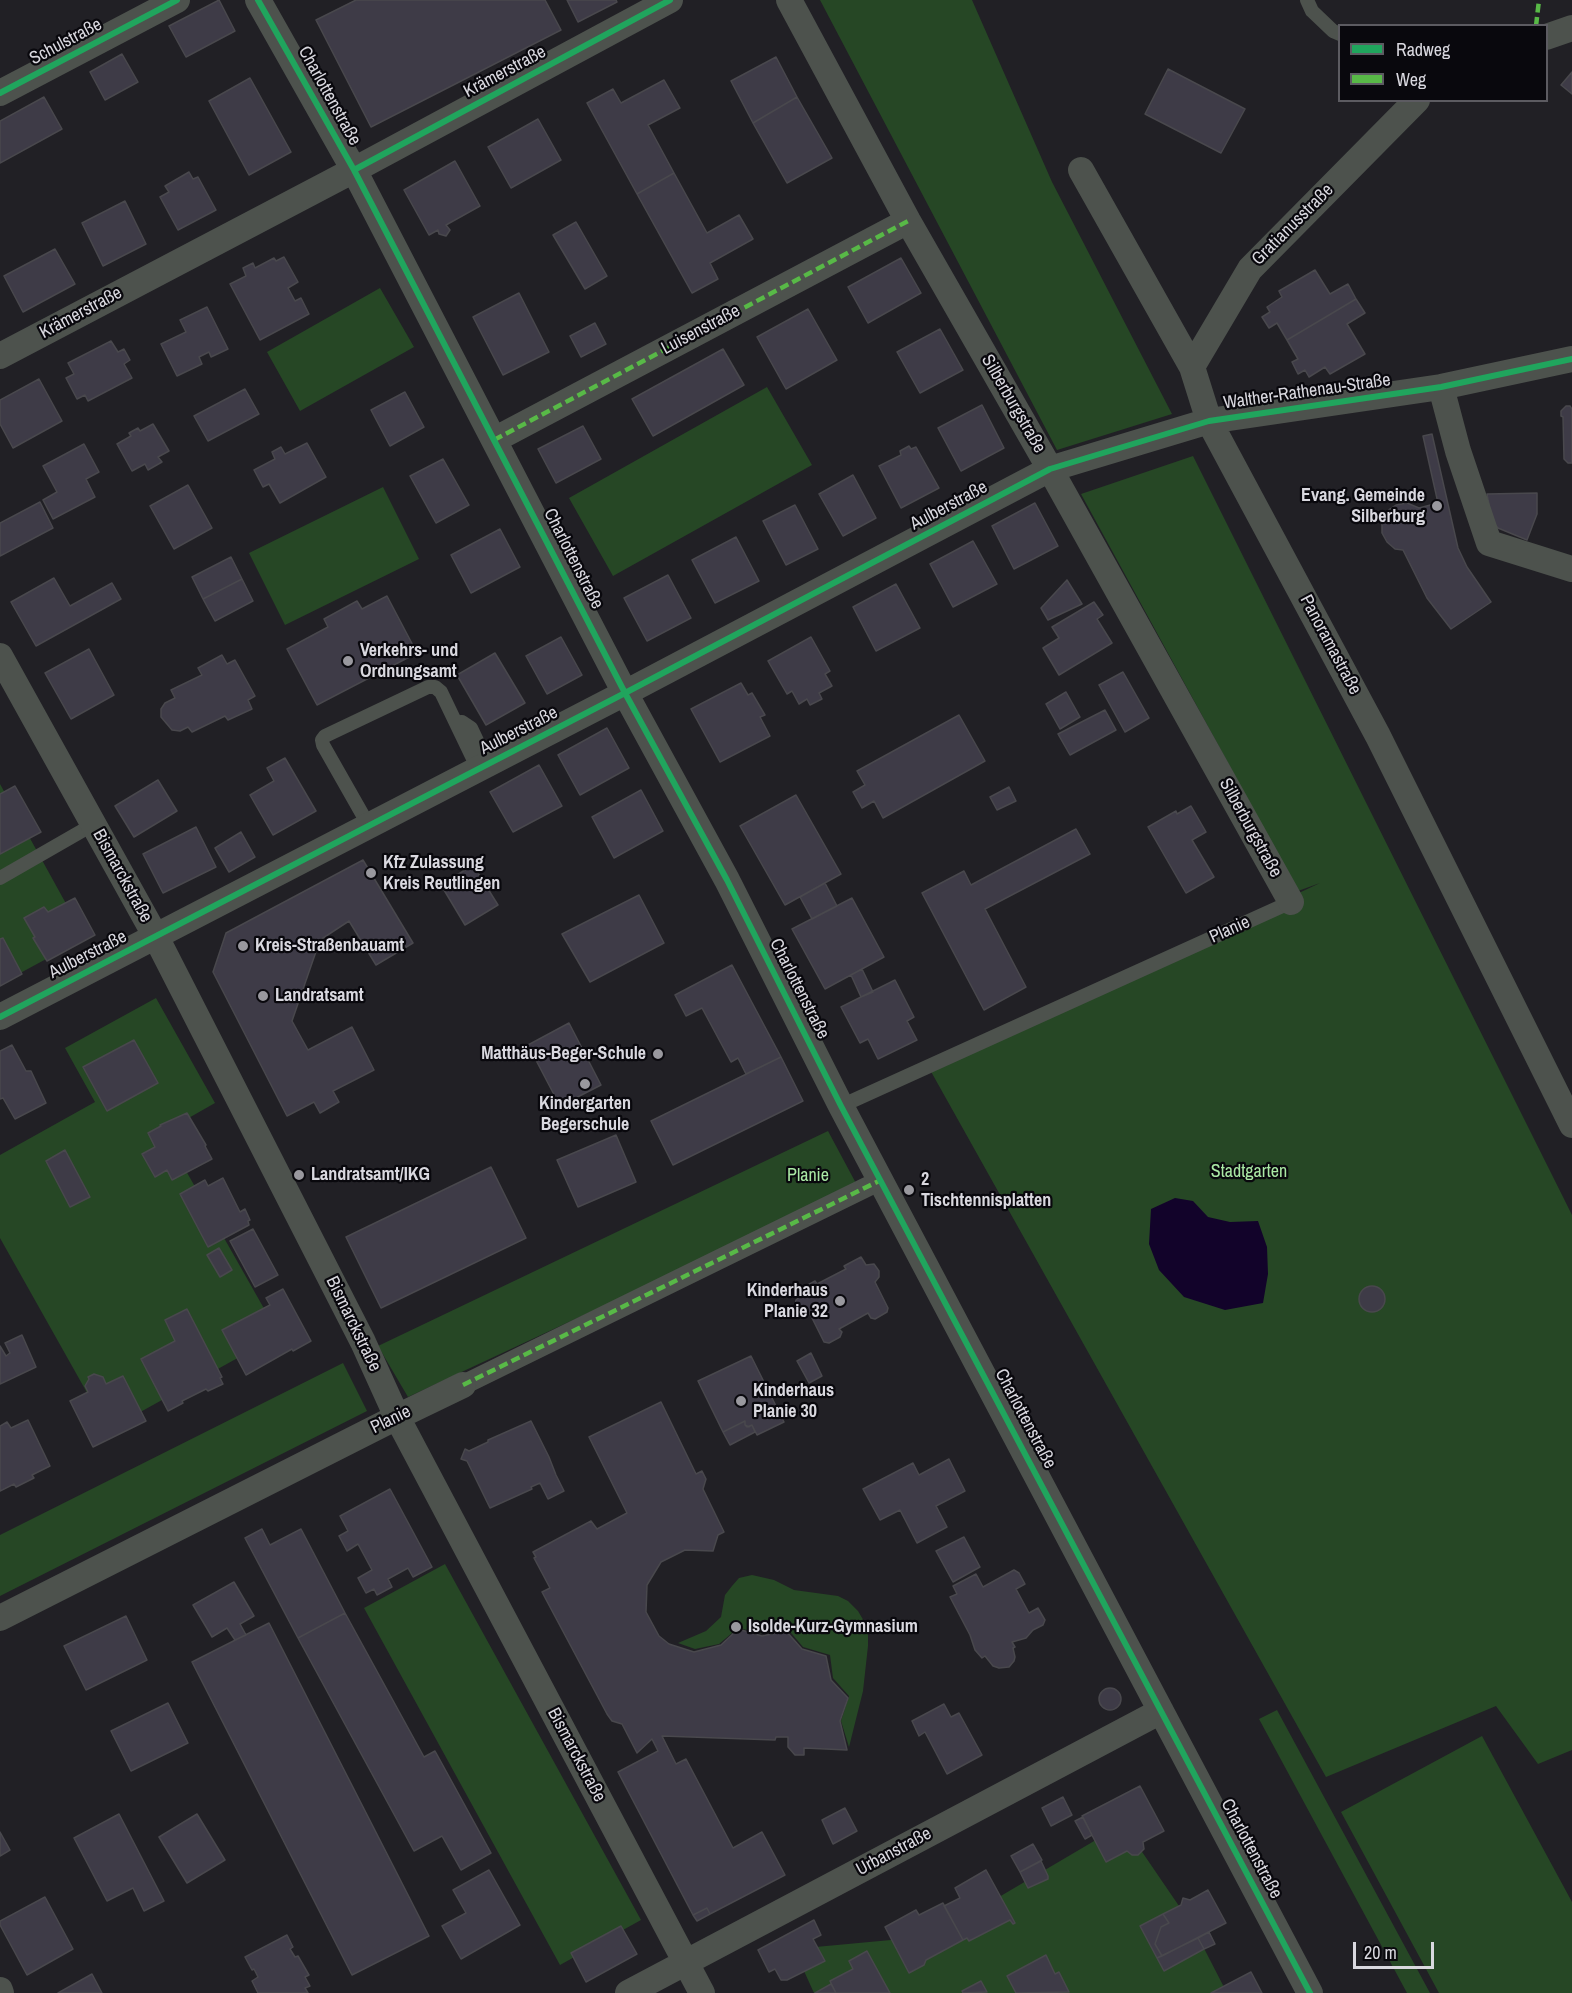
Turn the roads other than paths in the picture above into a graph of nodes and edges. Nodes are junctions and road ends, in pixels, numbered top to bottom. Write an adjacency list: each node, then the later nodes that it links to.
1 (177, 0): 9 (street, Schulstraße)
2 (258, 0): 11 (street, Charlottenstraße)
3 (670, 0): 11 (street, Krämerstraße)
4 (789, 0): 13 (street, Silberburgstraße)
5 (1307, 0): 7 (lane)
6 (1572, 28): 8 (street)
7 (1338, 33)
8 (1548, 36)
9 (0, 93)
10 (1415, 102): 16 (street, Gratianusstraße)
11 (354, 170): 14 (street, Krämerstraße); 19 (street, Charlottenstraße)
12 (1081, 170): 16 (street, Panoramastraße)
13 (908, 221): 19 (street, Luisenstraße); 20 (street, Silberburgstraße)
14 (0, 356)
15 (1572, 359): 17 (street, Walther-Rathenau-Straße)
16 (1192, 367): 18 (street, Panoramastraße)
17 (1441, 387): 18 (street, Walther-Rathenau-Straße); 21 (street)
18 (1209, 421): 20 (street, Walther-Rathenau-Straße); 32 (street, Panoramastraße)
19 (494, 440): 23 (street, Charlottenstraße)
20 (1050, 469): 23 (street, Aulberstraße); 28 (street, Silberburgstraße)
21 (1572, 568)
22 (0, 656): 25 (street, Bismarckstraße)
23 (626, 693): 24 (street, Aulberstraße); 31 (street, Charlottenstraße)
24 (483, 766): 26 (street, Aulberstraße); 26 (lane)
25 (94, 824): 27 (lane); 29 (street, Bismarckstraße)
26 (369, 826): 29 (street, Aulberstraße)
27 (0, 878)
28 (1292, 902): 31 (lane, Planie)
29 (156, 937): 30 (street, Aulberstraße); 35 (street, Bismarckstraße)
30 (0, 1017)
31 (841, 1106): 33 (street, Charlottenstraße)
32 (1572, 1125)
33 (881, 1179): 34 (street, Planie); 37 (street, Charlottenstraße)
34 (463, 1386): 35 (street, Planie)
35 (397, 1417): 36 (street, Planie); 38 (street, Bismarckstraße)
36 (0, 1618)
37 (1161, 1711): 38 (street, Urbanstraße); 41 (street, Charlottenstraße)
38 (686, 1962): 39 (street, Urbanstraße); 40 (street, Bismarckstraße)
39 (628, 1993)
40 (702, 1993)
41 (1310, 1993)

